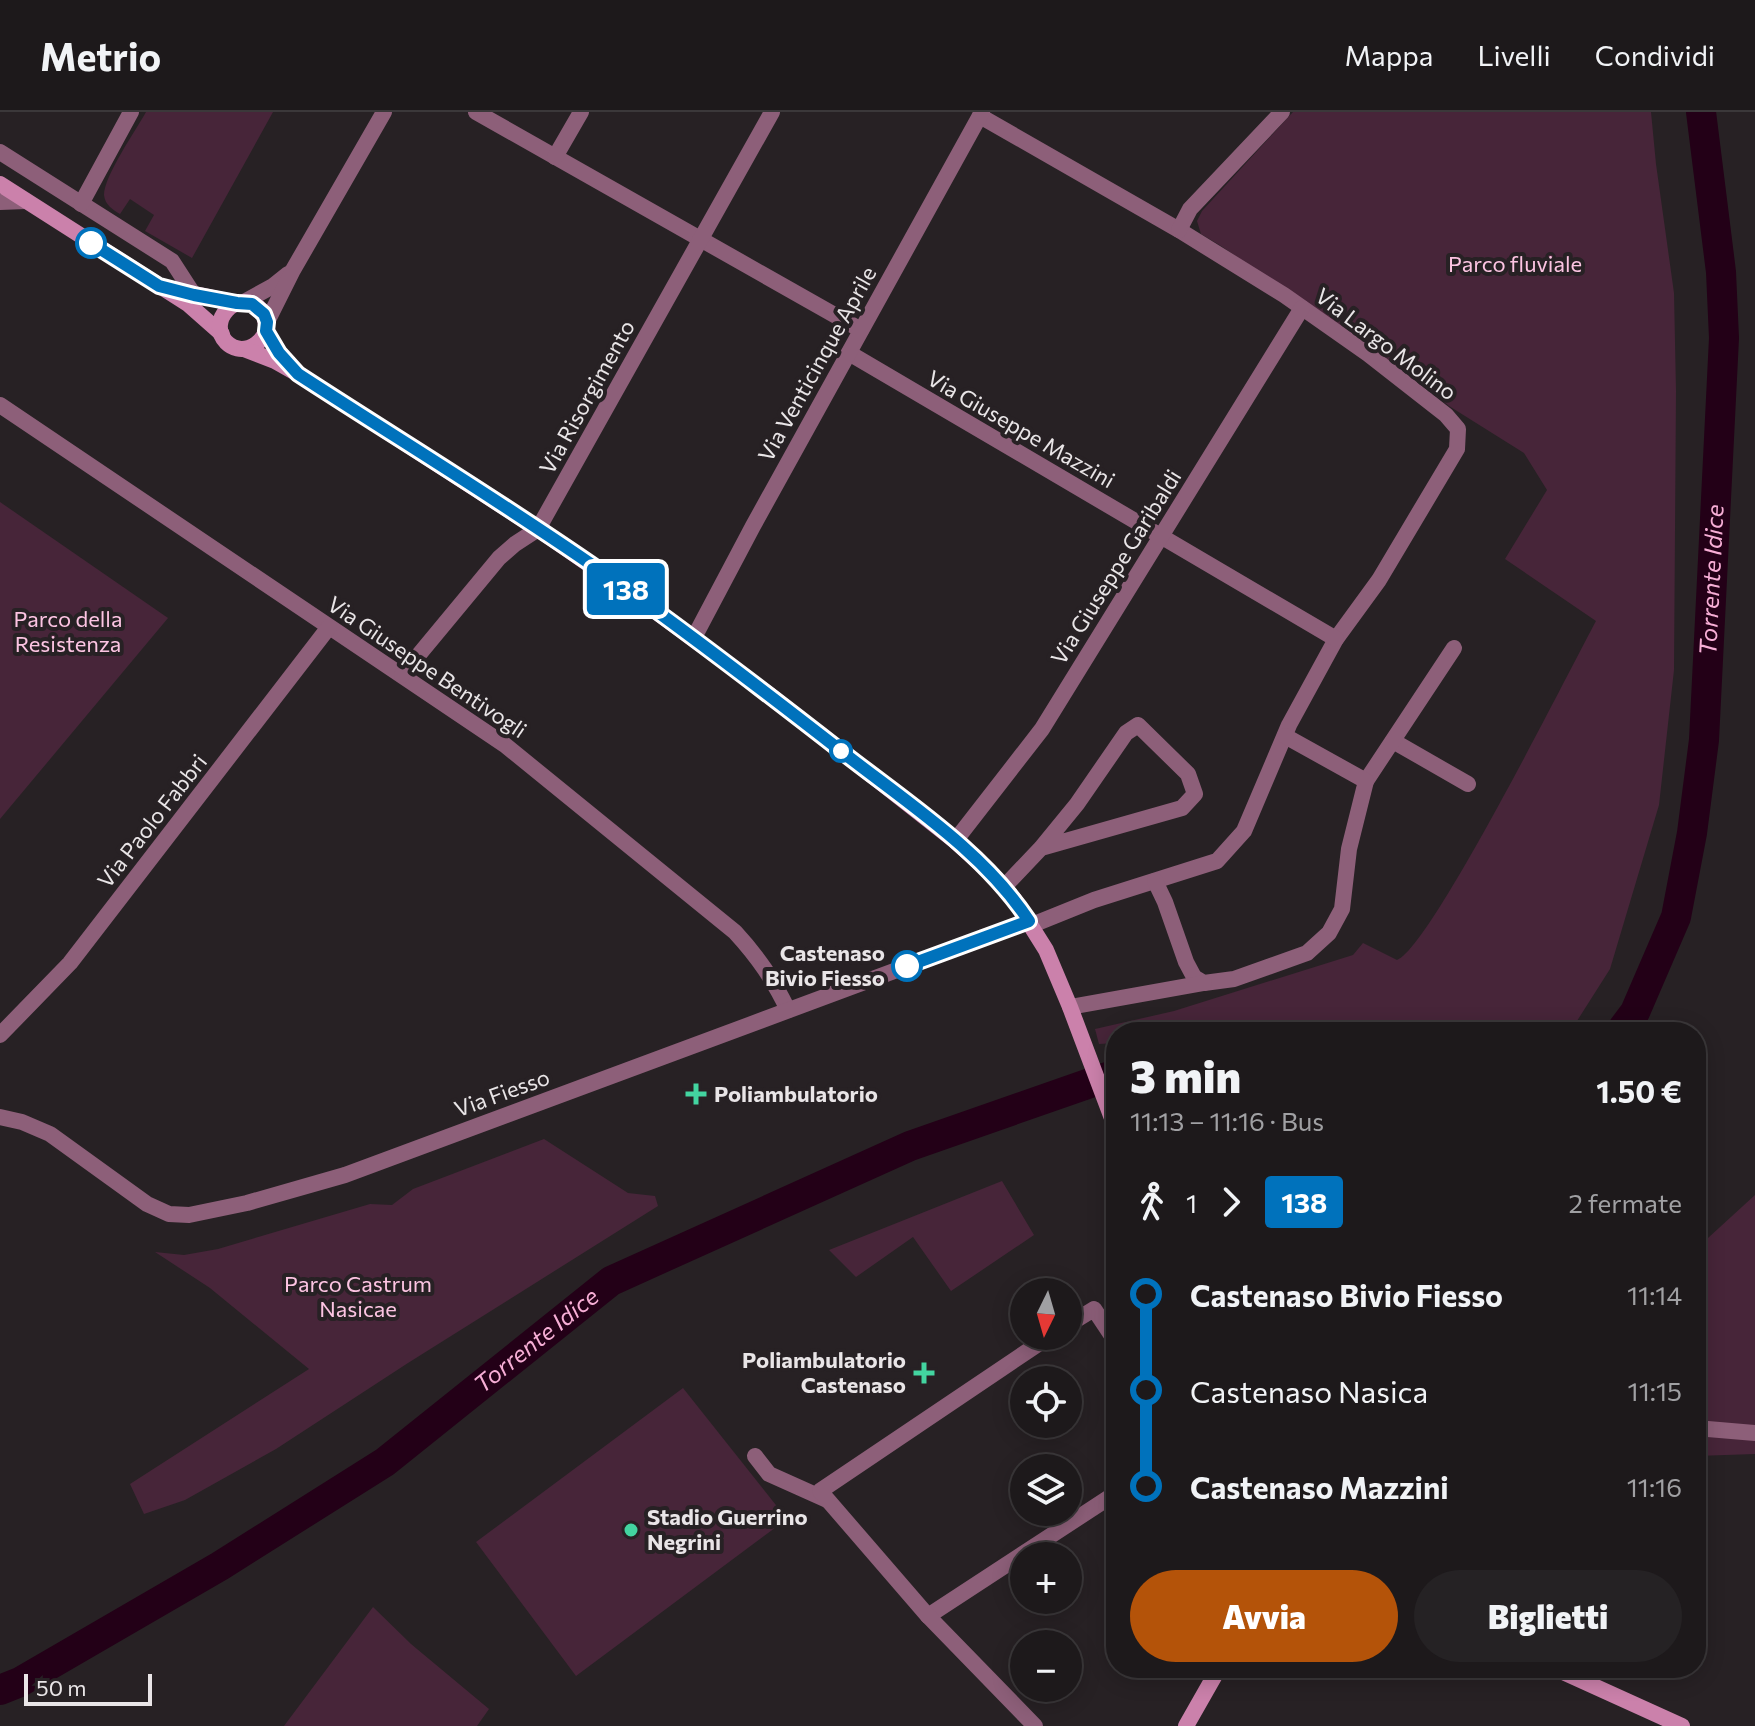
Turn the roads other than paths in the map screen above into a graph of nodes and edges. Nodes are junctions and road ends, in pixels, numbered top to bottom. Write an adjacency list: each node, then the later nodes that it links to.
1 (131, 112): 13 (street)
2 (384, 112): 16 (street)
3 (476, 112): 9 (street)
4 (581, 112): 9 (street)
5 (772, 112): 15 (street, Via Risorgimento)
6 (1282, 112): 14 (street)
7 (981, 114): 14 (street, Via Largo Molino); 22 (street, Via Venticinque Aprile)
8 (0, 152): 13 (street)
9 (555, 157): 15 (street)
10 (0, 184): 11 (street)
11 (26, 201): 12 (street); 17 (street)
12 (0, 202)
13 (81, 204): 18 (street)
14 (1179, 230): 20 (street, Via Largo Molino)
15 (701, 239): 22 (street); 28 (street, Via Risorgimento)
16 (293, 270): 19 (street); 21 (street)
17 (159, 286): 18 (street); 23 (street)
18 (194, 295): 19 (street)
19 (240, 303): 21 (street); 23 (street)
20 (1302, 308): 29 (street, Via Giuseppe Garibaldi); 32 (street, Via Largo Molino)
21 (267, 327): 24 (street); 26 (street)
22 (861, 330): 25 (street, Via Venticinque Aprile)
23 (222, 334): 24 (street)
24 (244, 349): 26 (street)
25 (849, 353): 29 (street, Via Giuseppe Mazzini); 31 (street, Via Venticinque Aprile)
26 (298, 374): 28 (street)
27 (0, 405): 30 (street, Via Giuseppe Bentivogli)
28 (538, 529): 31 (street); 34 (street, Via Risorgimento)
29 (1161, 537): 32 (street, Via Giuseppe Mazzini); 39 (street, Via Giuseppe Garibaldi)
30 (329, 627): 34 (street, Via Giuseppe Bentivogli); 47 (street, Via Paolo Fabbri)
31 (691, 637): 39 (street)
32 (1336, 639): 35 (street, Via Largo Molino)
33 (1454, 648): 36 (street)
34 (402, 675): 45 (street, Via Giuseppe Bentivogli)
35 (1285, 736): 37 (street); 41 (street, Via Largo Molino)
36 (1393, 741): 37 (street); 38 (street)
37 (1366, 781): 44 (street)
38 (1468, 784)
39 (955, 841): 42 (street)
40 (1041, 848): 40 (street); 42 (street)
41 (1155, 881): 43 (street, Via Largo Molino); 44 (street)
42 (1004, 887): 43 (street)
43 (1030, 923): 45 (street, Via Fiesso); 46 (street)
44 (1204, 983): 46 (street)
45 (788, 1010): 51 (street, Via Fiesso)
46 (1072, 1011): 48 (street)
47 (0, 1035)
48 (1106, 1102)
49 (0, 1107): 51 (street)
50 (0, 1117): 51 (street, Via Fiesso)
51 (22, 1122)
52 (1082, 1316): 53 (street)
53 (1106, 1327)
54 (1030, 1350): 58 (street)
55 (1706, 1429): 56 (street)
56 (1755, 1433)
57 (755, 1456): 58 (street)
58 (824, 1496): 60 (street)
59 (1106, 1500): 60 (street)
60 (928, 1616): 64 (street)
61 (1214, 1678): 63 (street)
62 (1582, 1678): 65 (street)
63 (1189, 1725)
64 (1035, 1726)
65 (1682, 1726)

